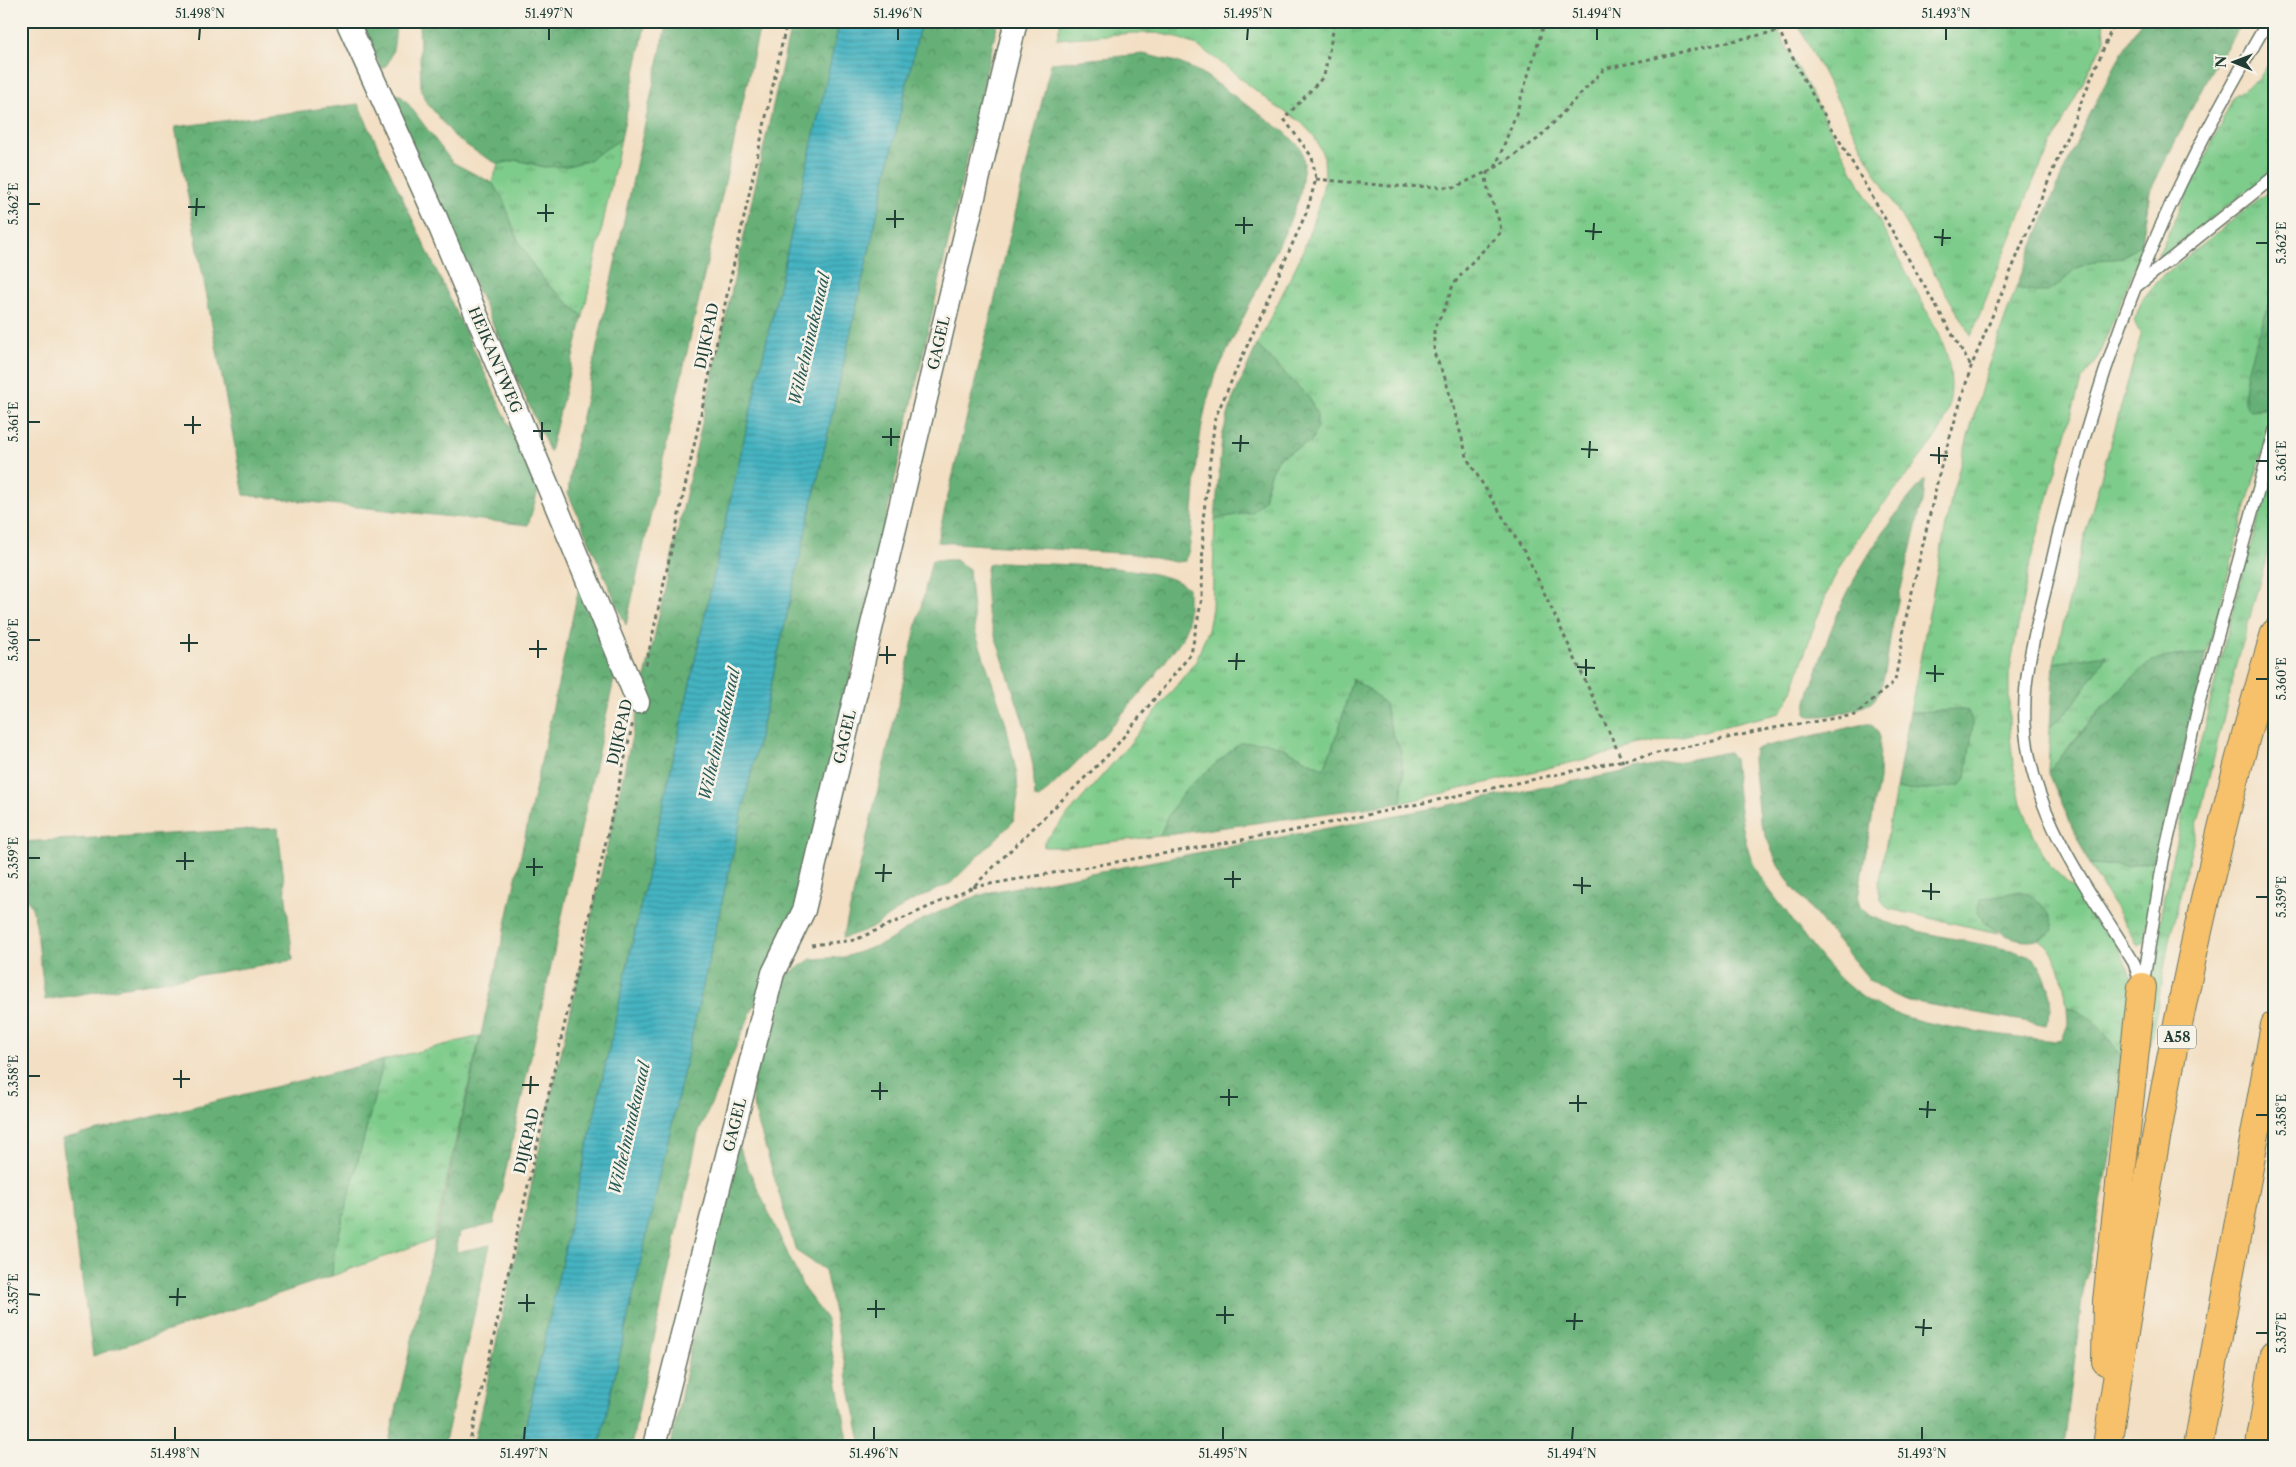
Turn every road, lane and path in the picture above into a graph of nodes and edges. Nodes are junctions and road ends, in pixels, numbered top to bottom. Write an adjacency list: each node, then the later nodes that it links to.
1 (347, 21): 18 (street, HEIKANTWEG)
2 (787, 21): 18 (path, DIJKPAD)
3 (1016, 21): 21 (street, GAGEL)
4 (1335, 21): 13 (path)
5 (1545, 21): 10 (path)
6 (1774, 21): 9 (path)
7 (2115, 21): 15 (path)
8 (2268, 21): 14 (lane, A58)
9 (1778, 31): 10 (path); 15 (path)
10 (1495, 168): 11 (path)
11 (1488, 171): 13 (path); 19 (path)
12 (2275, 176): 14 (lane)
13 (1316, 179): 20 (path)
14 (2137, 286): 22 (lane, A58)
15 (1971, 367): 19 (path)
16 (2275, 430): 22 (lane, A58)
17 (2275, 633): 27 (highway, A58)
18 (638, 702): 25 (path, DIJKPAD)
19 (1623, 762): 20 (path)
20 (973, 887): 21 (path)
21 (788, 948): 26 (street, GAGEL)
22 (2142, 987): 27 (highway, A58)
23 (2275, 1025): 28 (highway)
24 (2275, 1354): 29 (highway)
25 (469, 1446)
26 (654, 1446)
27 (2105, 1446)
28 (2198, 1446)
29 (2260, 1446)

